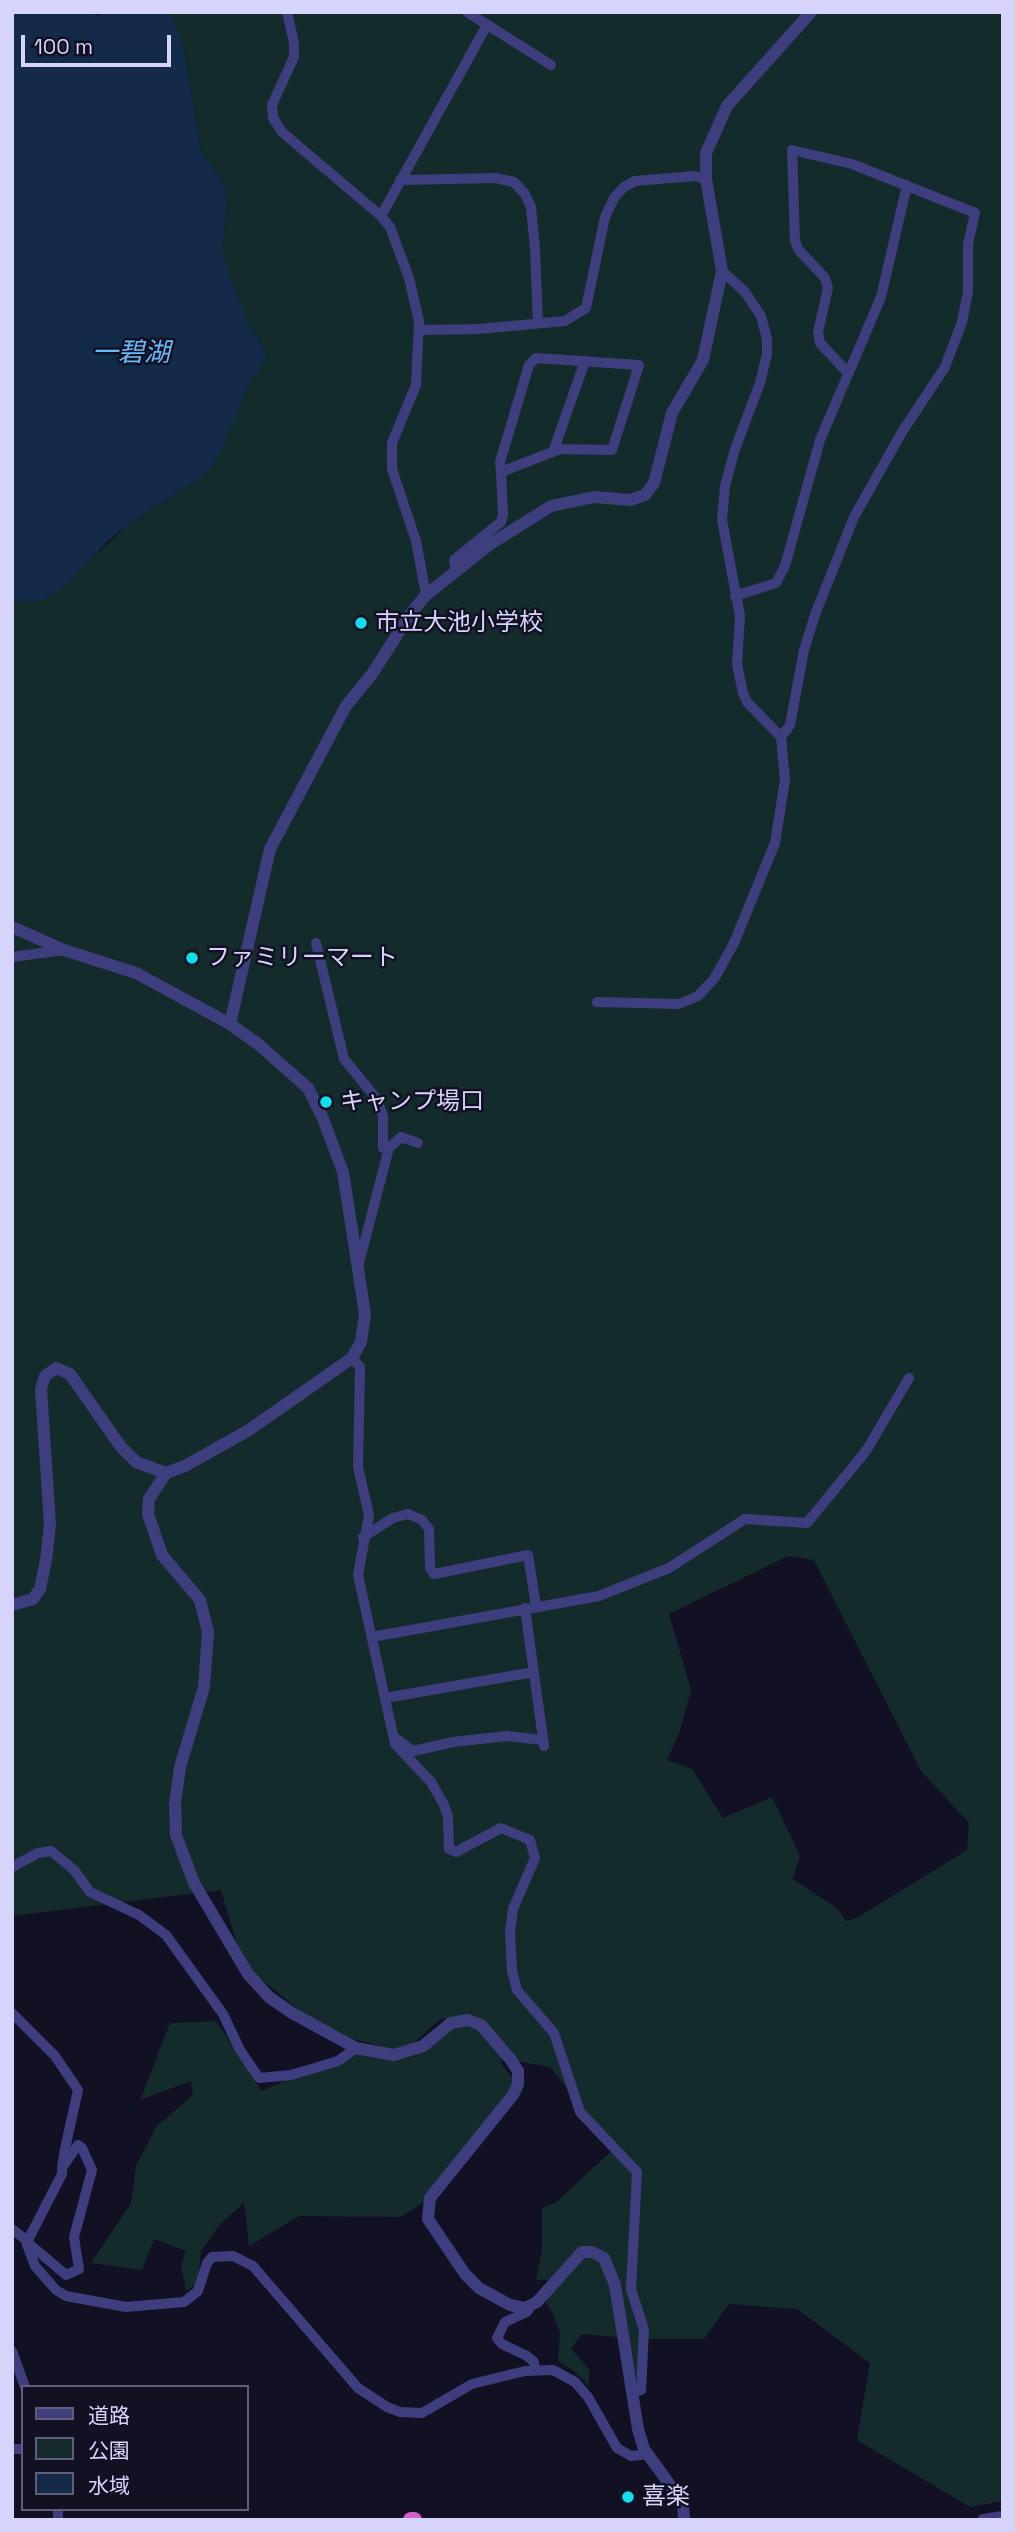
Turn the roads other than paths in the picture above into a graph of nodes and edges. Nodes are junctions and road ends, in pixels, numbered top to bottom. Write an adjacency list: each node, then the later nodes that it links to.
1 (287, 12): 9 (street)
2 (467, 12): 4 (street)
3 (811, 12): 6 (street)
4 (487, 25): 5 (street); 7 (street)
5 (551, 65)
6 (706, 179): 10 (street); 11 (street)
7 (400, 180): 9 (street); 11 (street)
8 (907, 185): 14 (street); 14 (street); 20 (street)
9 (381, 216): 12 (street)
10 (722, 271): 17 (street); 19 (street)
11 (538, 323): 12 (street)
12 (419, 330): 18 (street)
13 (585, 361): 15 (street); 15 (street); 16 (street)
14 (847, 372): 19 (street)
15 (553, 452): 16 (street)
16 (501, 472): 17 (street)
17 (456, 571): 18 (street)
18 (426, 595): 26 (street)
19 (735, 596): 20 (street)
20 (781, 737): 25 (street)
21 (12, 928): 23 (street)
22 (316, 943): 28 (street)
23 (64, 950): 24 (street); 26 (street)
24 (12, 957)
25 (597, 1002)
26 (230, 1024): 29 (street)
27 (418, 1143): 28 (street)
28 (388, 1148): 29 (street)
29 (358, 1265): 30 (street)
30 (352, 1358): 32 (street); 33 (street)
31 (909, 1378): 35 (street)
32 (166, 1473): 34 (street); 42 (street)
33 (363, 1537): 35 (street); 36 (street)
34 (12, 1605)
35 (531, 1607): 36 (street); 37 (street)
36 (372, 1637): 38 (street)
37 (534, 1672): 38 (street); 39 (street)
38 (385, 1698): 39 (street)
39 (394, 1737): 50 (street)
40 (12, 1867): 42 (street)
41 (12, 2013): 43 (street)
42 (356, 2048): 46 (street)
43 (62, 2168): 45 (street); 45 (street)
44 (12, 2229): 45 (street)
45 (27, 2242): 48 (street)
46 (531, 2305): 48 (street); 50 (street)
47 (12, 2351): 49 (street)
48 (535, 2369): 51 (street)
49 (24, 2385)
50 (632, 2393): 51 (street)
51 (648, 2454): 52 (street)
52 (684, 2520)

